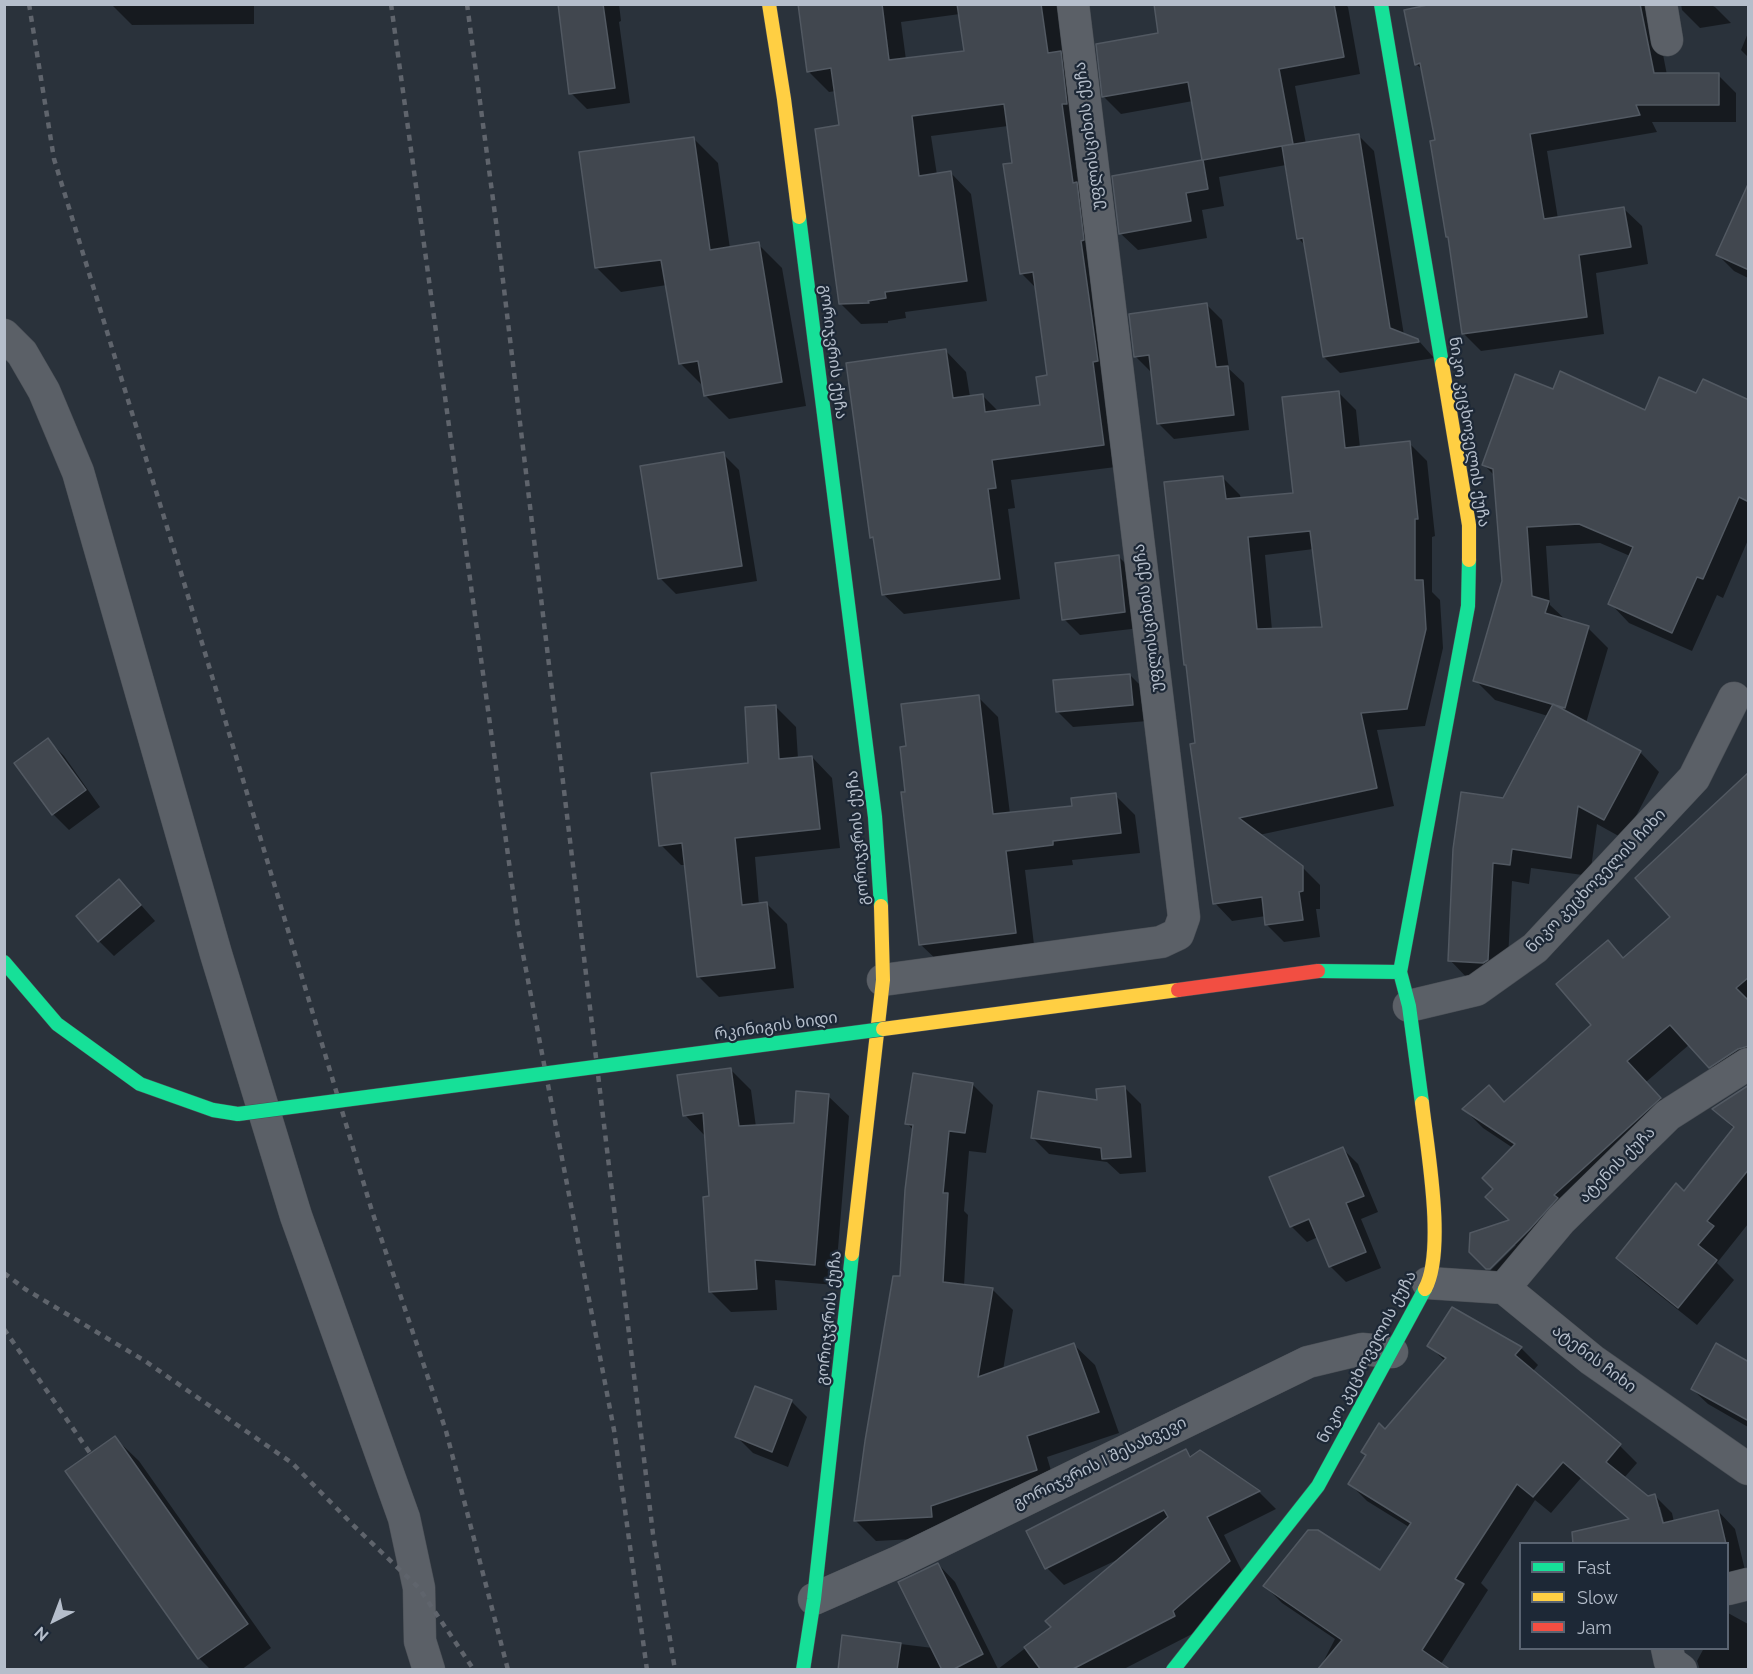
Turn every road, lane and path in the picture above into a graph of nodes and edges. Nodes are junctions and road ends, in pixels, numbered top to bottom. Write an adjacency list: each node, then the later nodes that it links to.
1 (769, 4): 10 (main road, გორიჯვრის ქუჩა)
2 (1073, 4): 10 (street, უფლისციხის ქუჩა)
3 (1381, 4): 9 (main road, ნიკო კეცხოველის ქუჩა)
4 (1661, 4): 5 (street)
5 (1667, 40)
6 (4, 335): 21 (street)
7 (1734, 698): 11 (street, ნიკო კეცხოველის ჩიხი)
8 (4, 962): 9 (main road, რკინიგის ხიდი, bridge)
9 (1400, 972): 11 (main road, ნიკო კეცხოველის ქუჩა)
10 (883, 980): 19 (main road, გორიჯვრის ქუჩა)
11 (1409, 1006): 13 (main road, ნიკო კეცხოველის ქუჩა)
12 (1749, 1064): 14 (street, ატენის ქუჩა)
13 (1428, 1283): 14 (street); 15 (main road, ნიკო კეცხოველის ქუჩა)
14 (1504, 1288): 16 (street, ატენის ჩიხი)
15 (1392, 1352): 19 (street, გორიჯვრის I შესახვევი); 23 (main road, ნიკო კეცხოველის ქუჩა)
16 (1749, 1469)
17 (1749, 1584): 18 (street)
18 (1729, 1589)
19 (814, 1599): 22 (main road, გორიჯვრის ქუჩა)
20 (1667, 1650): 24 (street)
21 (429, 1670)
22 (803, 1670)
23 (1173, 1670)
24 (1681, 1670)

